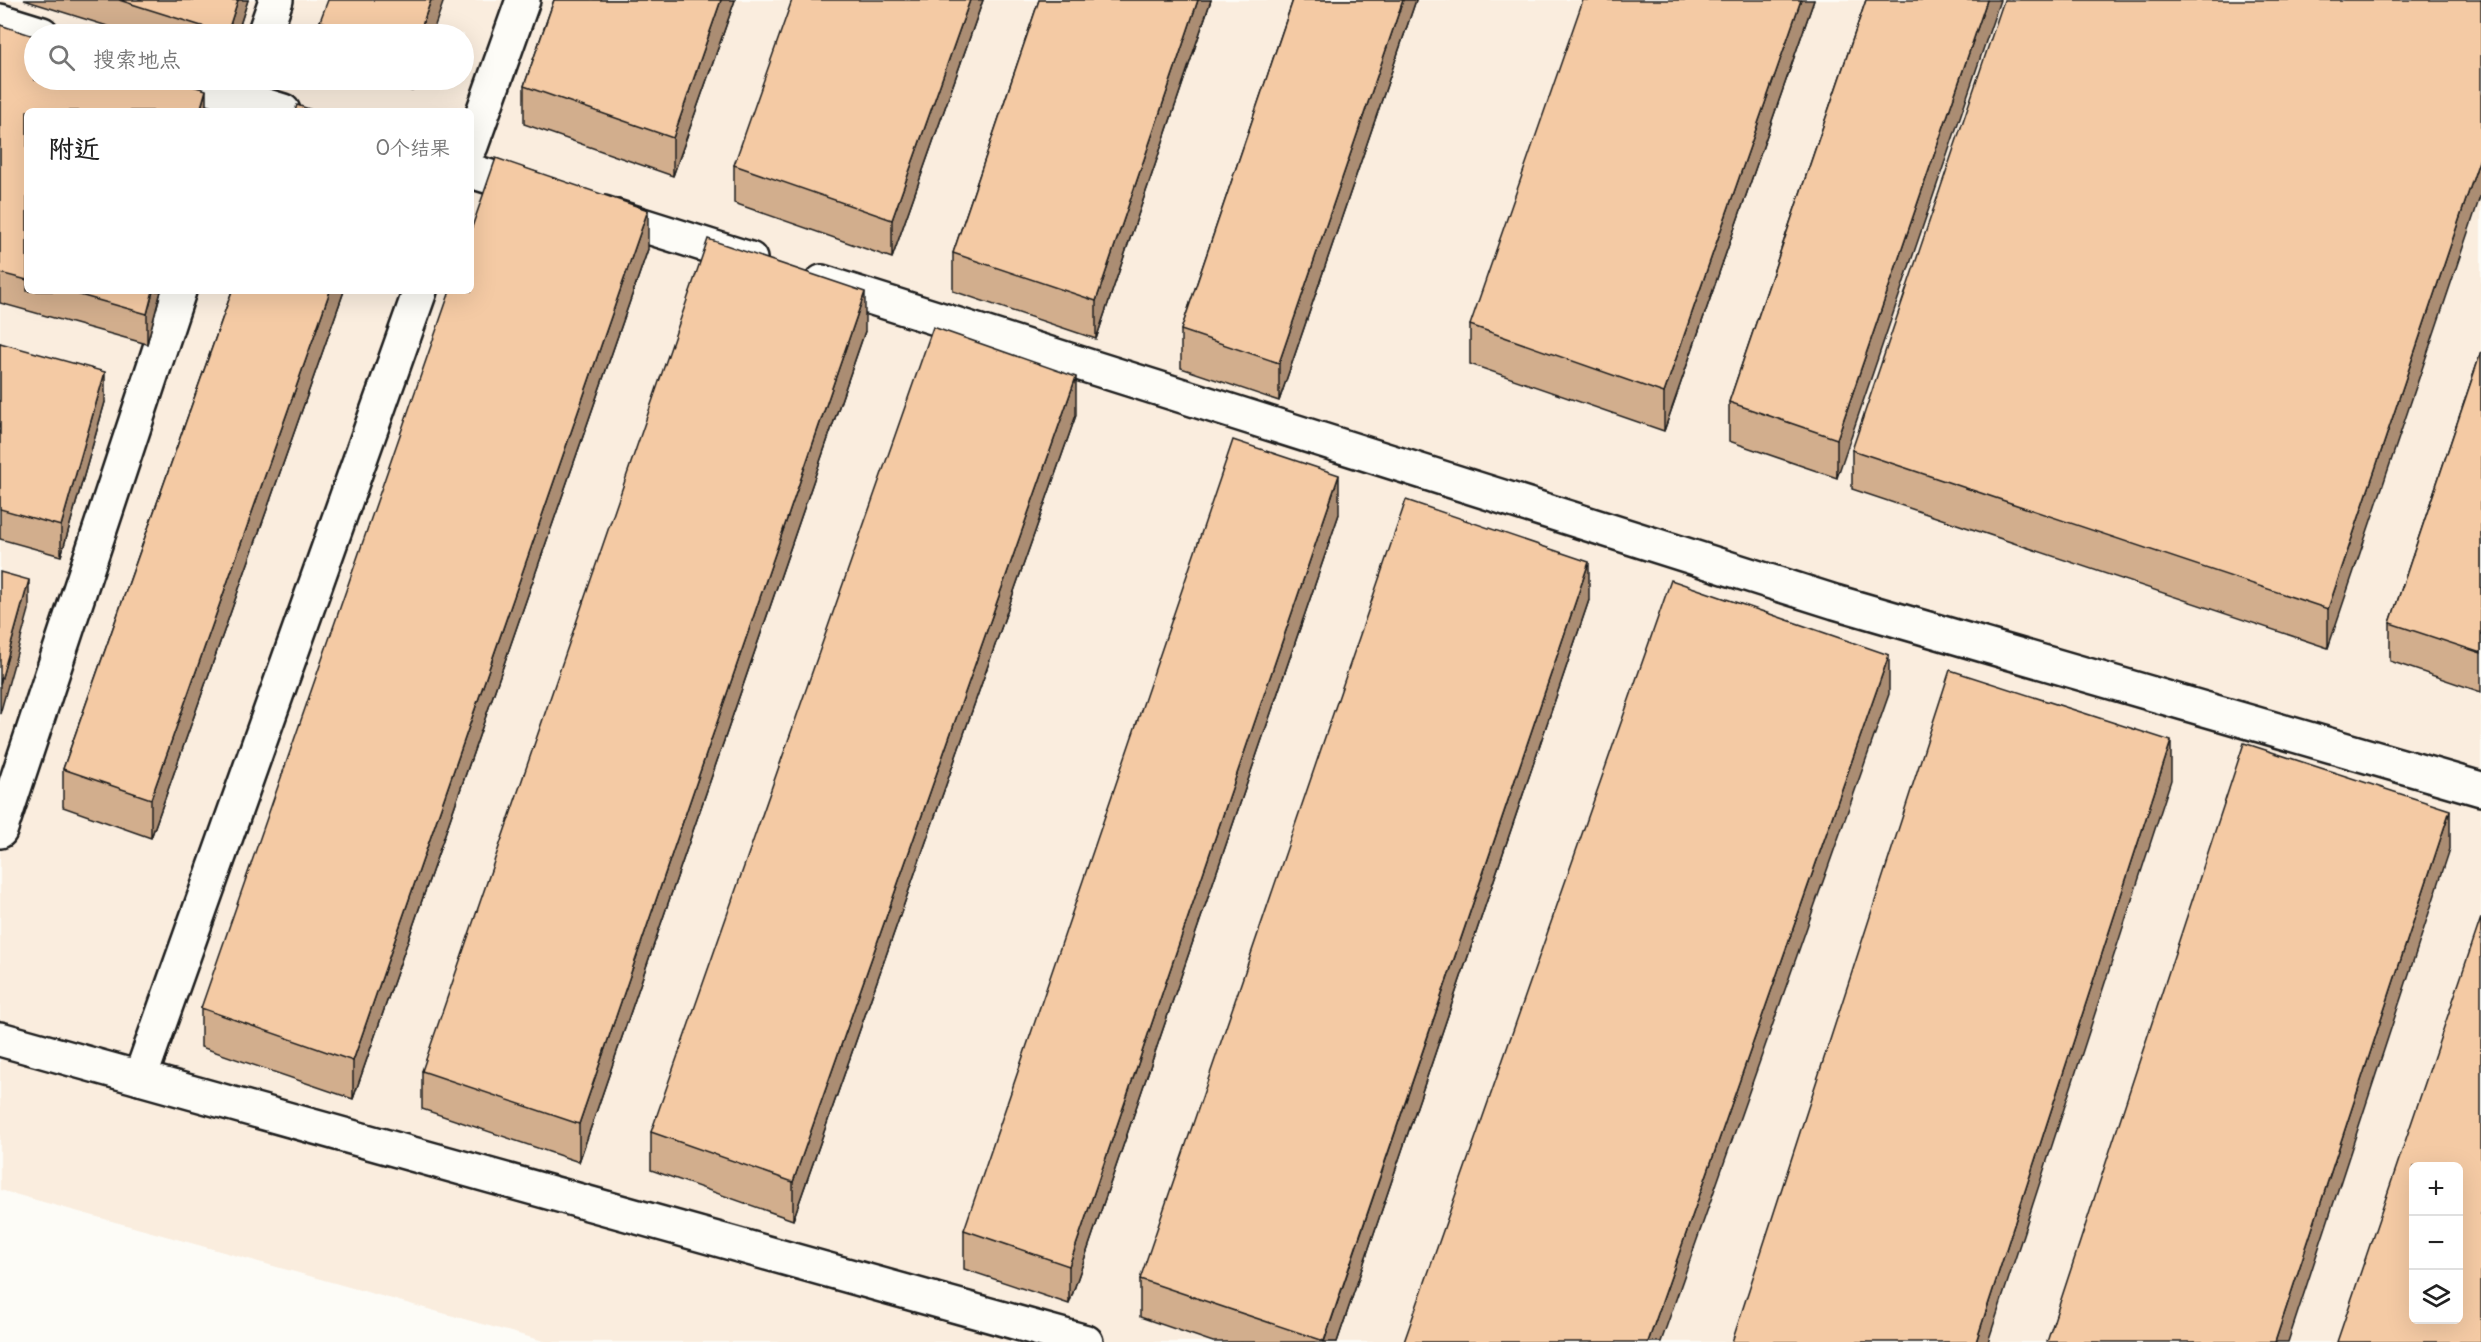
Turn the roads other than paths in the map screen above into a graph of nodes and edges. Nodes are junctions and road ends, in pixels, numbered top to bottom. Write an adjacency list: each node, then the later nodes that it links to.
1 (276, 0): 4 (street)
2 (523, 0): 9 (street)
3 (0, 21): 5 (street)
4 (268, 24)
5 (24, 28)
6 (222, 90): 7 (street)
7 (244, 96): 8 (street)
8 (275, 108)
9 (474, 138)
10 (474, 172): 13 (street)
11 (178, 294): 14 (street)
12 (419, 294): 16 (street)
13 (2481, 789)
14 (0, 831)
15 (0, 1039): 16 (street)
16 (140, 1078): 17 (street)
17 (1086, 1342)

